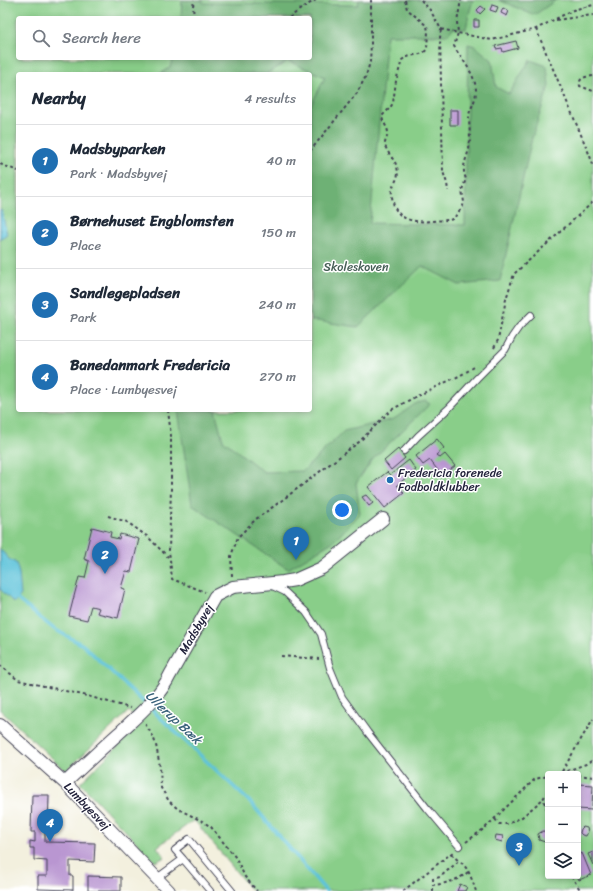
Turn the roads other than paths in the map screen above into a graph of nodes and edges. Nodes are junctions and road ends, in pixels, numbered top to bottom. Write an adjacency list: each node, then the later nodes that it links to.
1 (531, 315): 2 (lane)
2 (404, 451)
3 (383, 519): 4 (street, Madsbyvej)
4 (267, 584): 6 (street, Madsbyvej); 7 (lane)
5 (0, 725): 6 (street, Lumbyesvej)
6 (65, 783): 9 (street, Lumbyesvej)
7 (459, 846)
8 (184, 859): 9 (lane); 11 (lane); 12 (lane)
9 (157, 878): 10 (street, Lumbyesvej)
10 (169, 891)
11 (210, 891)
12 (232, 891)

